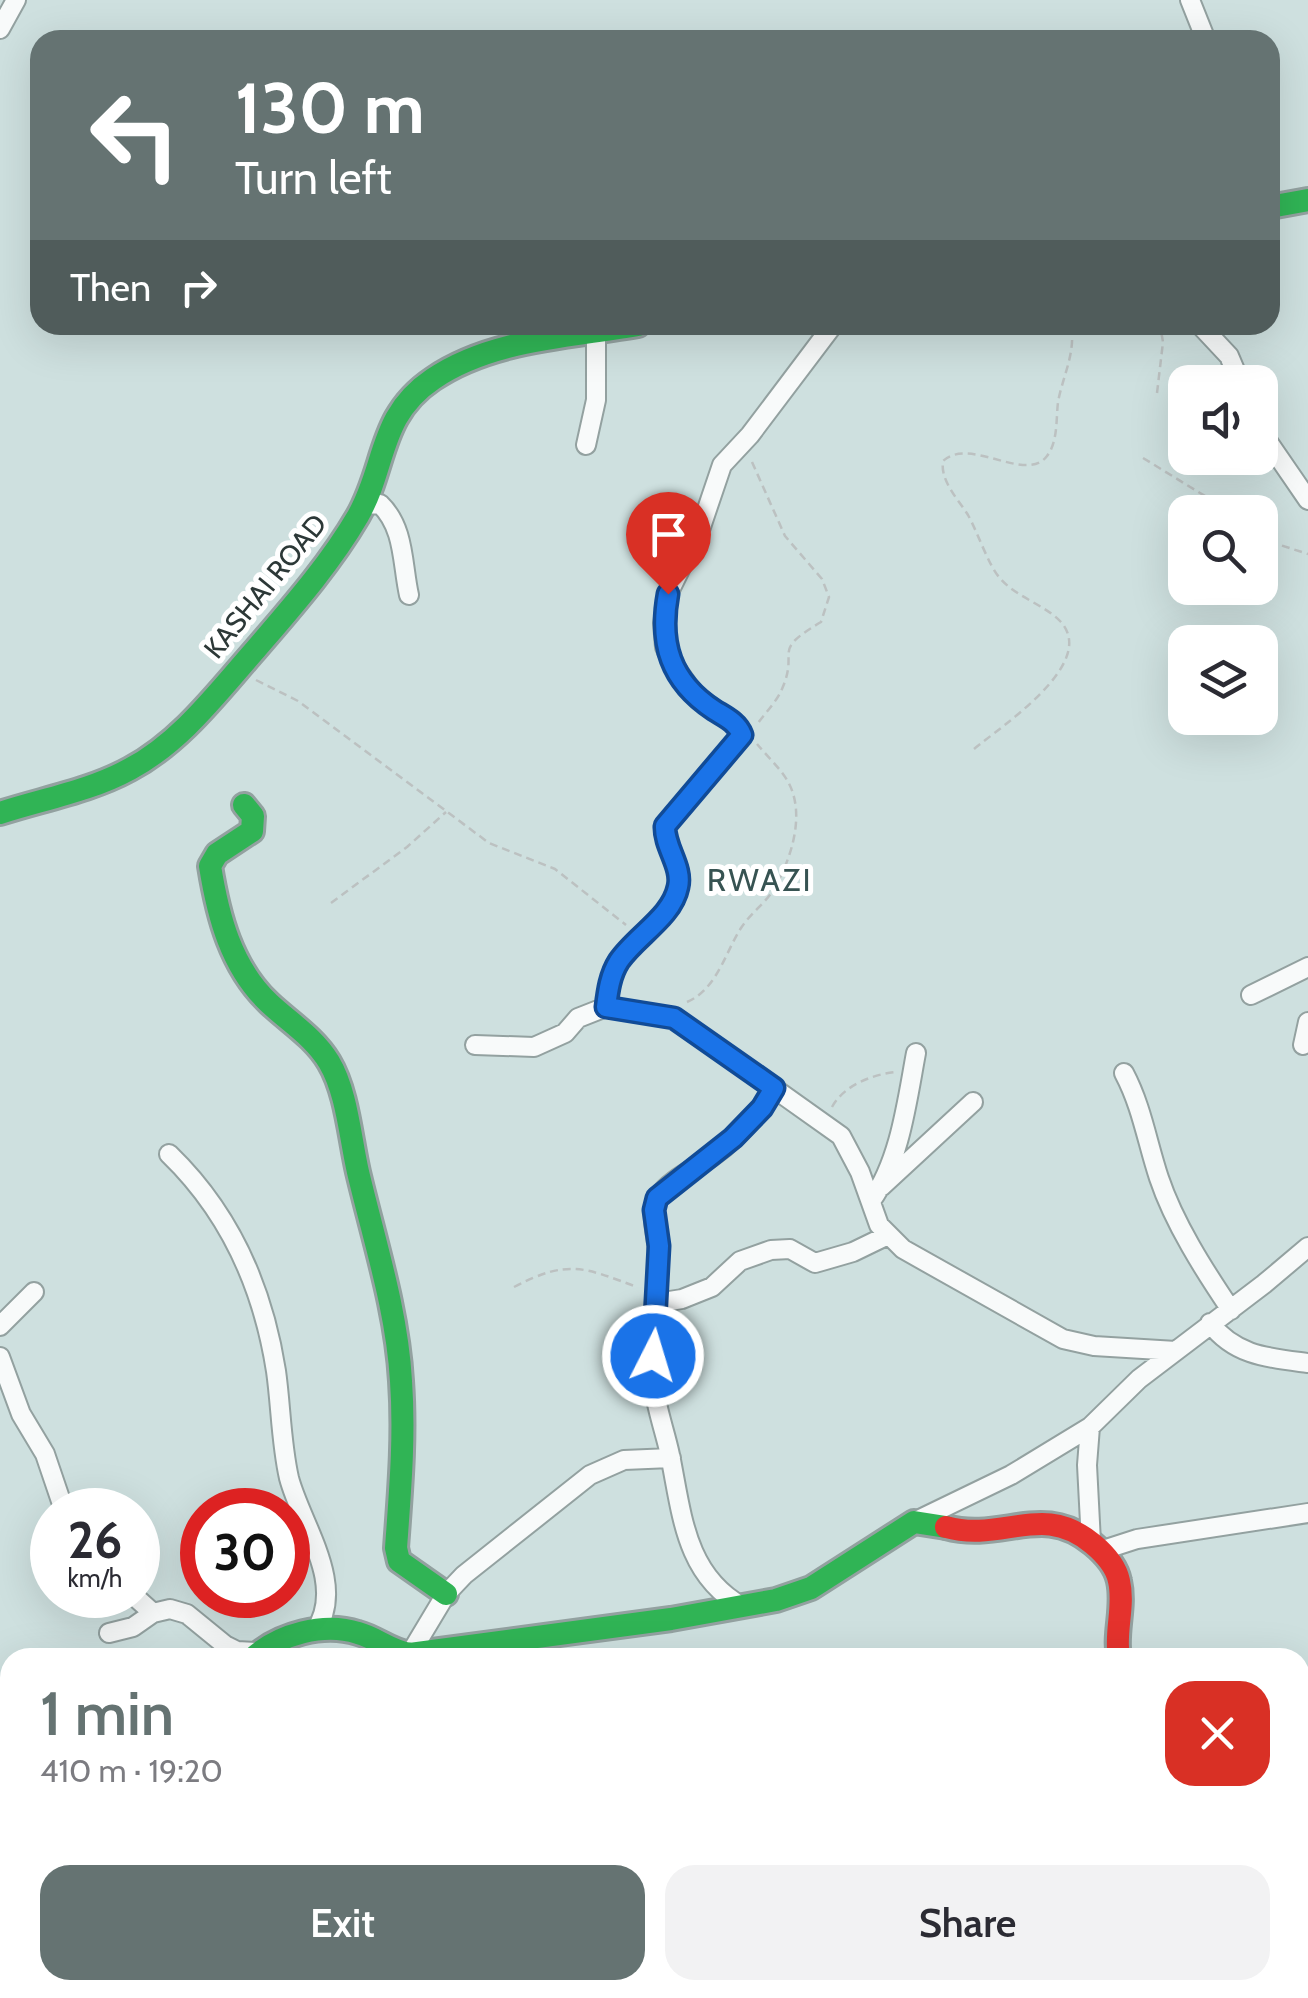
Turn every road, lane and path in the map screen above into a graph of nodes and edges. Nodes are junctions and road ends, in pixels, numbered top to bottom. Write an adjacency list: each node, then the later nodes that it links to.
1 (16, 0): 3 (street)
2 (1190, 0): 4 (street)
3 (0, 29)
4 (1202, 30)
5 (1308, 200): 6 (street)
6 (1280, 205)
7 (582, 335): 21 (street, KASHAI ROAD)
8 (596, 335): 16 (street)
9 (825, 335): 15 (street)
10 (1072, 335): 27 (path)
11 (1162, 335): 14 (path)
12 (1209, 335): 13 (street)
13 (1233, 365)
14 (1157, 393)
15 (740, 444): 26 (street); 26 (path)
16 (586, 445)
17 (1278, 456): 20 (street)
18 (1143, 458): 19 (path)
19 (1203, 495)
20 (1308, 500)
21 (364, 506): 24 (street); 25 (street, KASHAI ROAD)
22 (1278, 544): 23 (path)
23 (1308, 554)
24 (409, 595)
25 (237, 670): 29 (path); 30 (street, KASHAI ROAD)
26 (744, 733): 32 (street); 36 (path)
27 (974, 749)
28 (244, 805): 65 (street)
29 (447, 811): 31 (path); 32 (path)
30 (0, 814)
31 (332, 902)
32 (638, 939): 35 (street)
33 (1308, 967): 34 (street)
34 (1251, 995)
35 (606, 1007): 36 (street); 38 (street)
36 (661, 1014): 43 (street)
37 (1308, 1022): 39 (street)
38 (475, 1045)
39 (1303, 1046)
40 (916, 1053): 41 (street)
41 (912, 1073): 45 (path); 47 (street)
42 (1124, 1073): 53 (street)
43 (774, 1088): 45 (street); 52 (street)
44 (974, 1102): 47 (street)
45 (823, 1121): 47 (street)
46 (169, 1154): 69 (street)
47 (876, 1194): 48 (street)
48 (886, 1236): 52 (street); 56 (street)
49 (1308, 1247): 53 (street)
50 (514, 1287): 52 (path)
51 (34, 1292): 55 (street)
52 (658, 1299): 60 (street)
53 (1231, 1310): 54 (street)
54 (1210, 1323): 56 (street); 58 (street)
55 (0, 1326)
56 (1176, 1351): 59 (street)
57 (0, 1357): 61 (street)
58 (1308, 1363)
59 (1090, 1427): 63 (street); 64 (street)
60 (671, 1458): 65 (street); 66 (street)
61 (57, 1488)
62 (1308, 1513): 64 (street)
63 (914, 1522): 64 (street); 66 (street)
64 (1097, 1546): 76 (street)
65 (446, 1594): 74 (street)
66 (743, 1607): 75 (street)
67 (160, 1611): 71 (street)
68 (146, 1618): 70 (street)
69 (315, 1631): 72 (street); 73 (street)
70 (109, 1632)
71 (231, 1648)
72 (268, 1648)
73 (385, 1648)
74 (414, 1648)
75 (453, 1648)
76 (1116, 1648)

